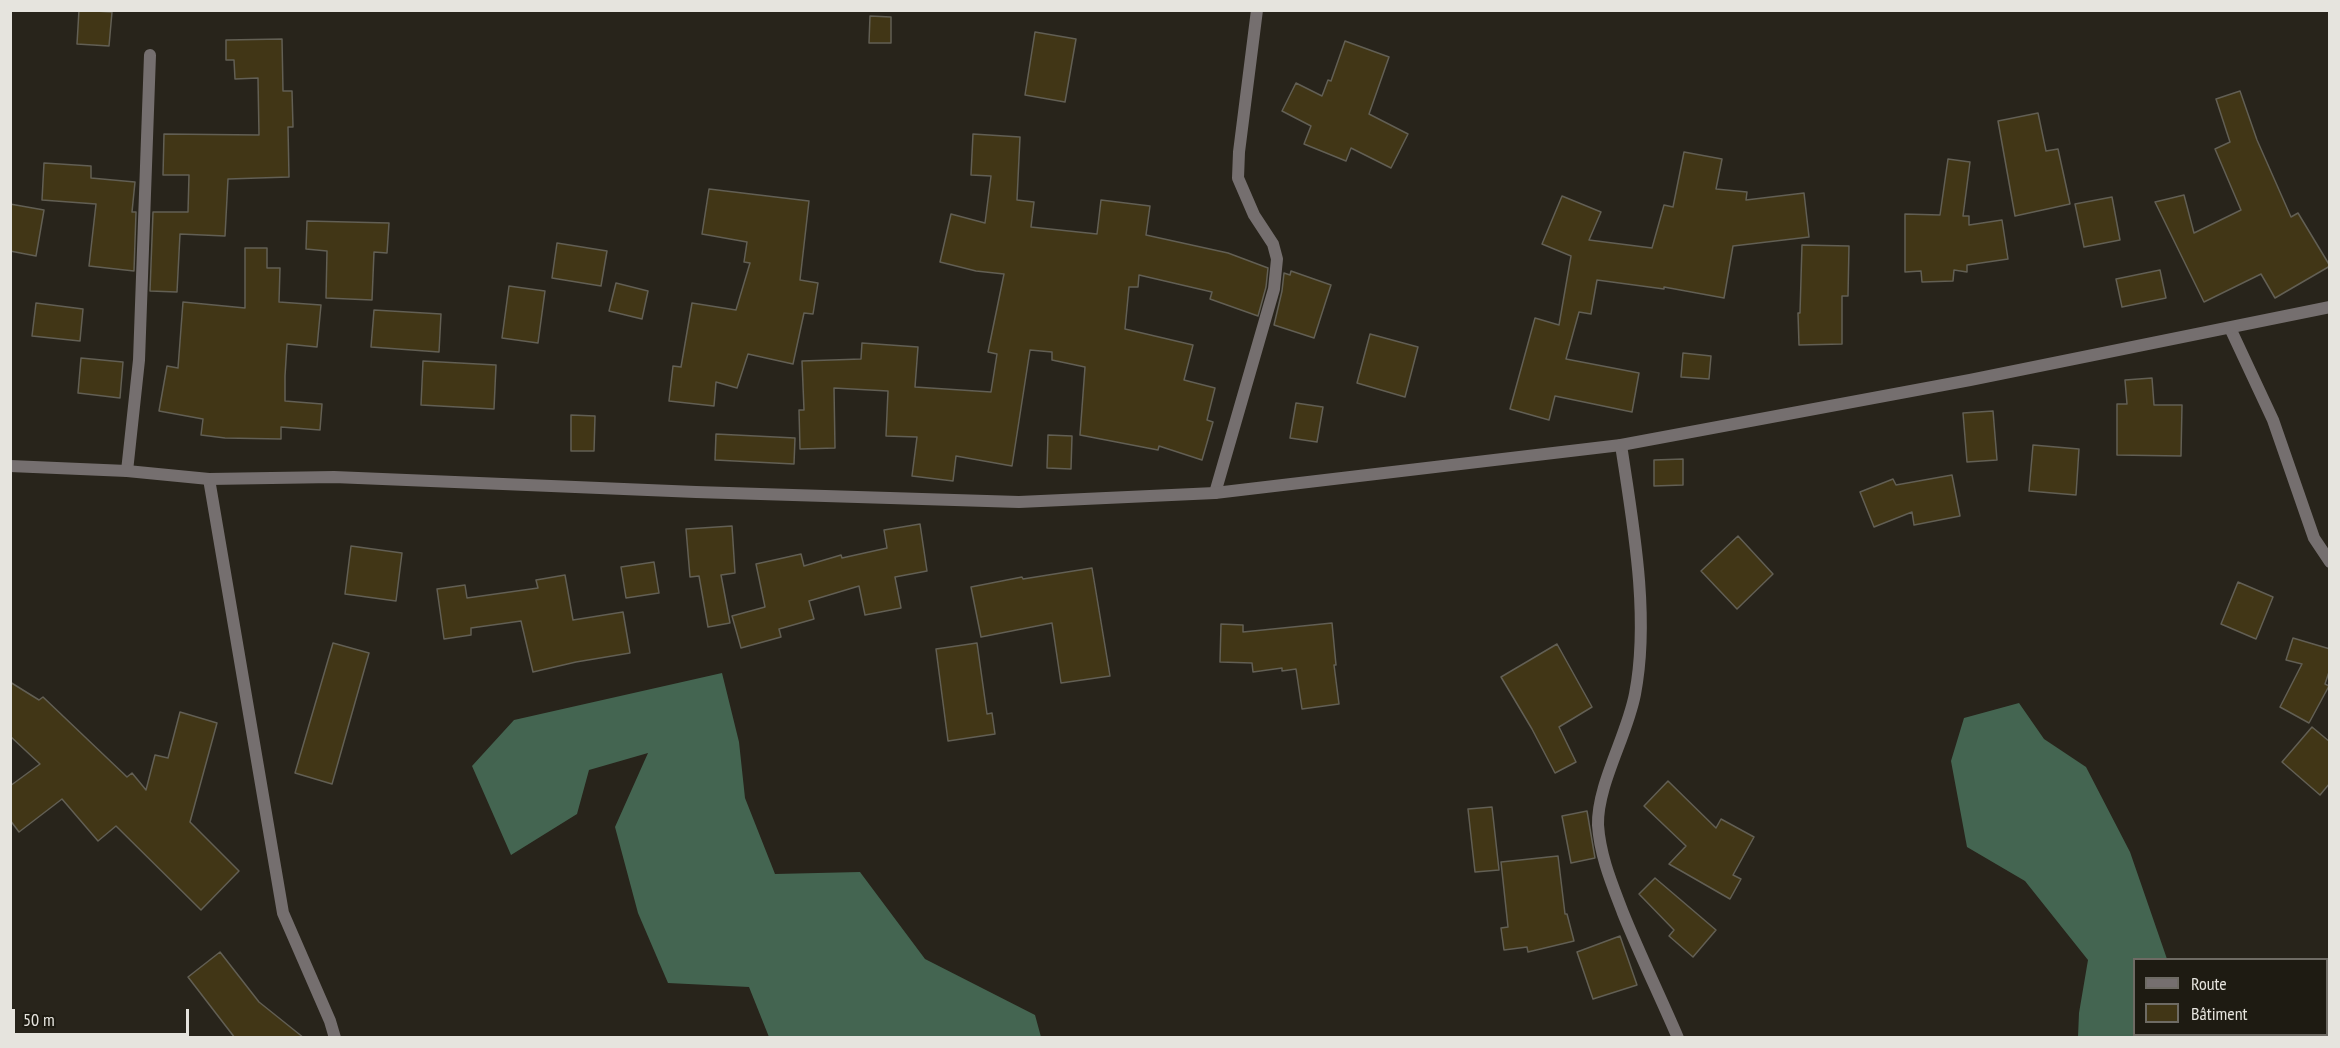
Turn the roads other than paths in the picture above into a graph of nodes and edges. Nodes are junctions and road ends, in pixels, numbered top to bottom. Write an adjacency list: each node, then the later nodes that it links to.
1 (1257, 10): 9 (street)
2 (150, 56): 7 (street)
3 (2330, 307): 4 (street)
4 (2230, 328): 5 (street); 10 (street)
5 (1621, 446): 9 (street); 12 (street)
6 (10, 466): 7 (street)
7 (127, 471): 8 (street)
8 (209, 479): 9 (street); 11 (street)
9 (1215, 494)
10 (2330, 562)
11 (335, 1038)
12 (1678, 1038)

